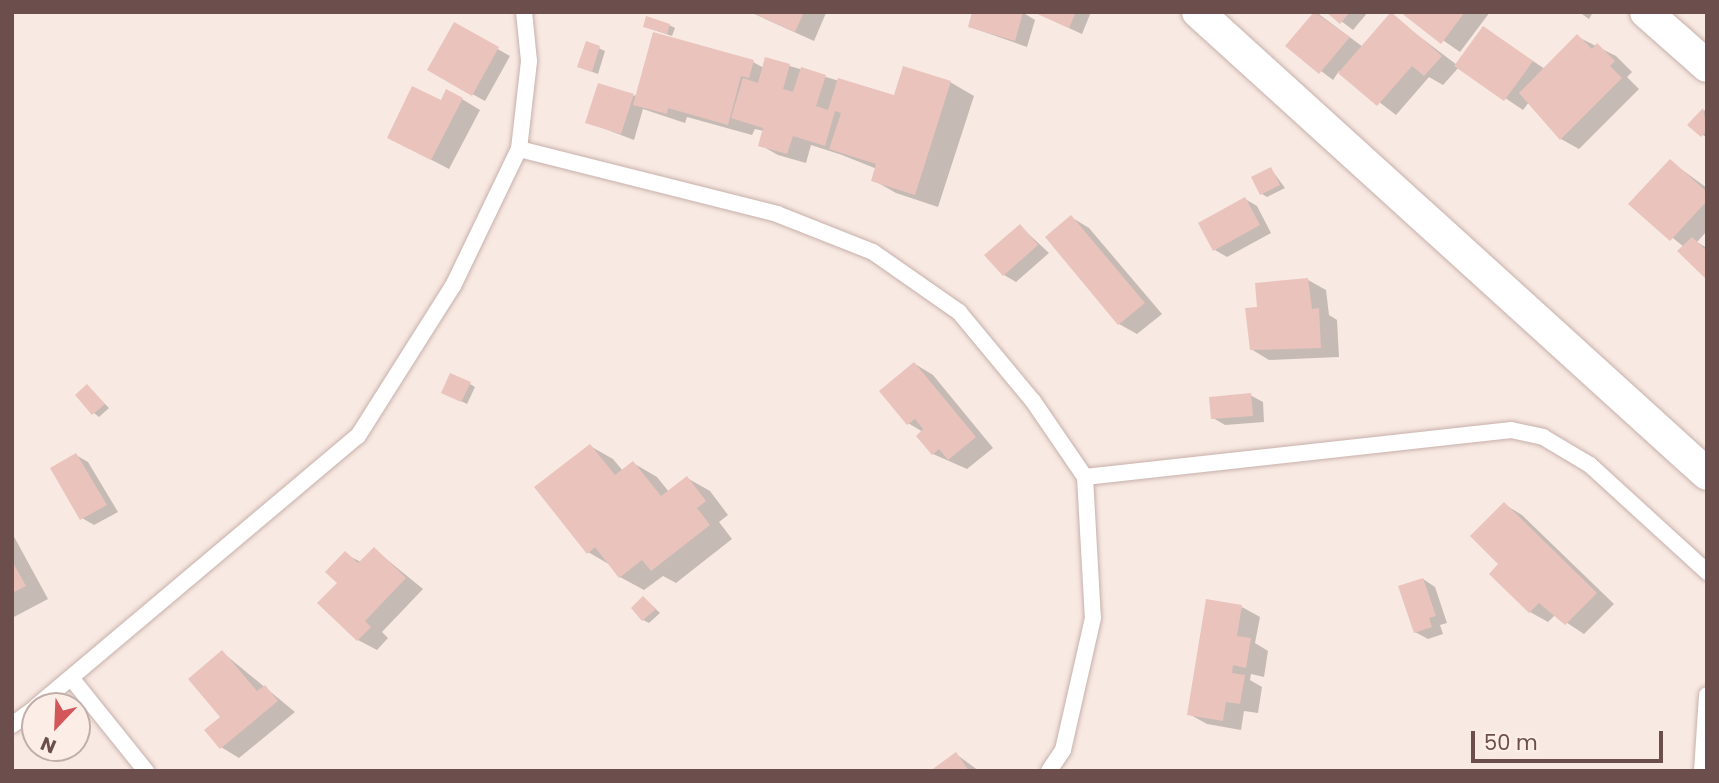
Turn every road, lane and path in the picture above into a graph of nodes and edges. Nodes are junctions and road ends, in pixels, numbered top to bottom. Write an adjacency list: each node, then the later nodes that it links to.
1 (524, 12): 5 (lane)
2 (1198, 12): 6 (street)
3 (1646, 12): 4 (street)
4 (1707, 66)
5 (519, 149): 7 (lane); 9 (lane)
6 (1707, 474)
7 (1085, 477): 8 (lane); 13 (lane)
8 (1707, 572)
9 (72, 679): 10 (lane); 12 (lane)
10 (55, 692)
11 (1707, 695): 14 (lane)
12 (146, 771)
13 (1049, 771)
14 (1702, 771)

